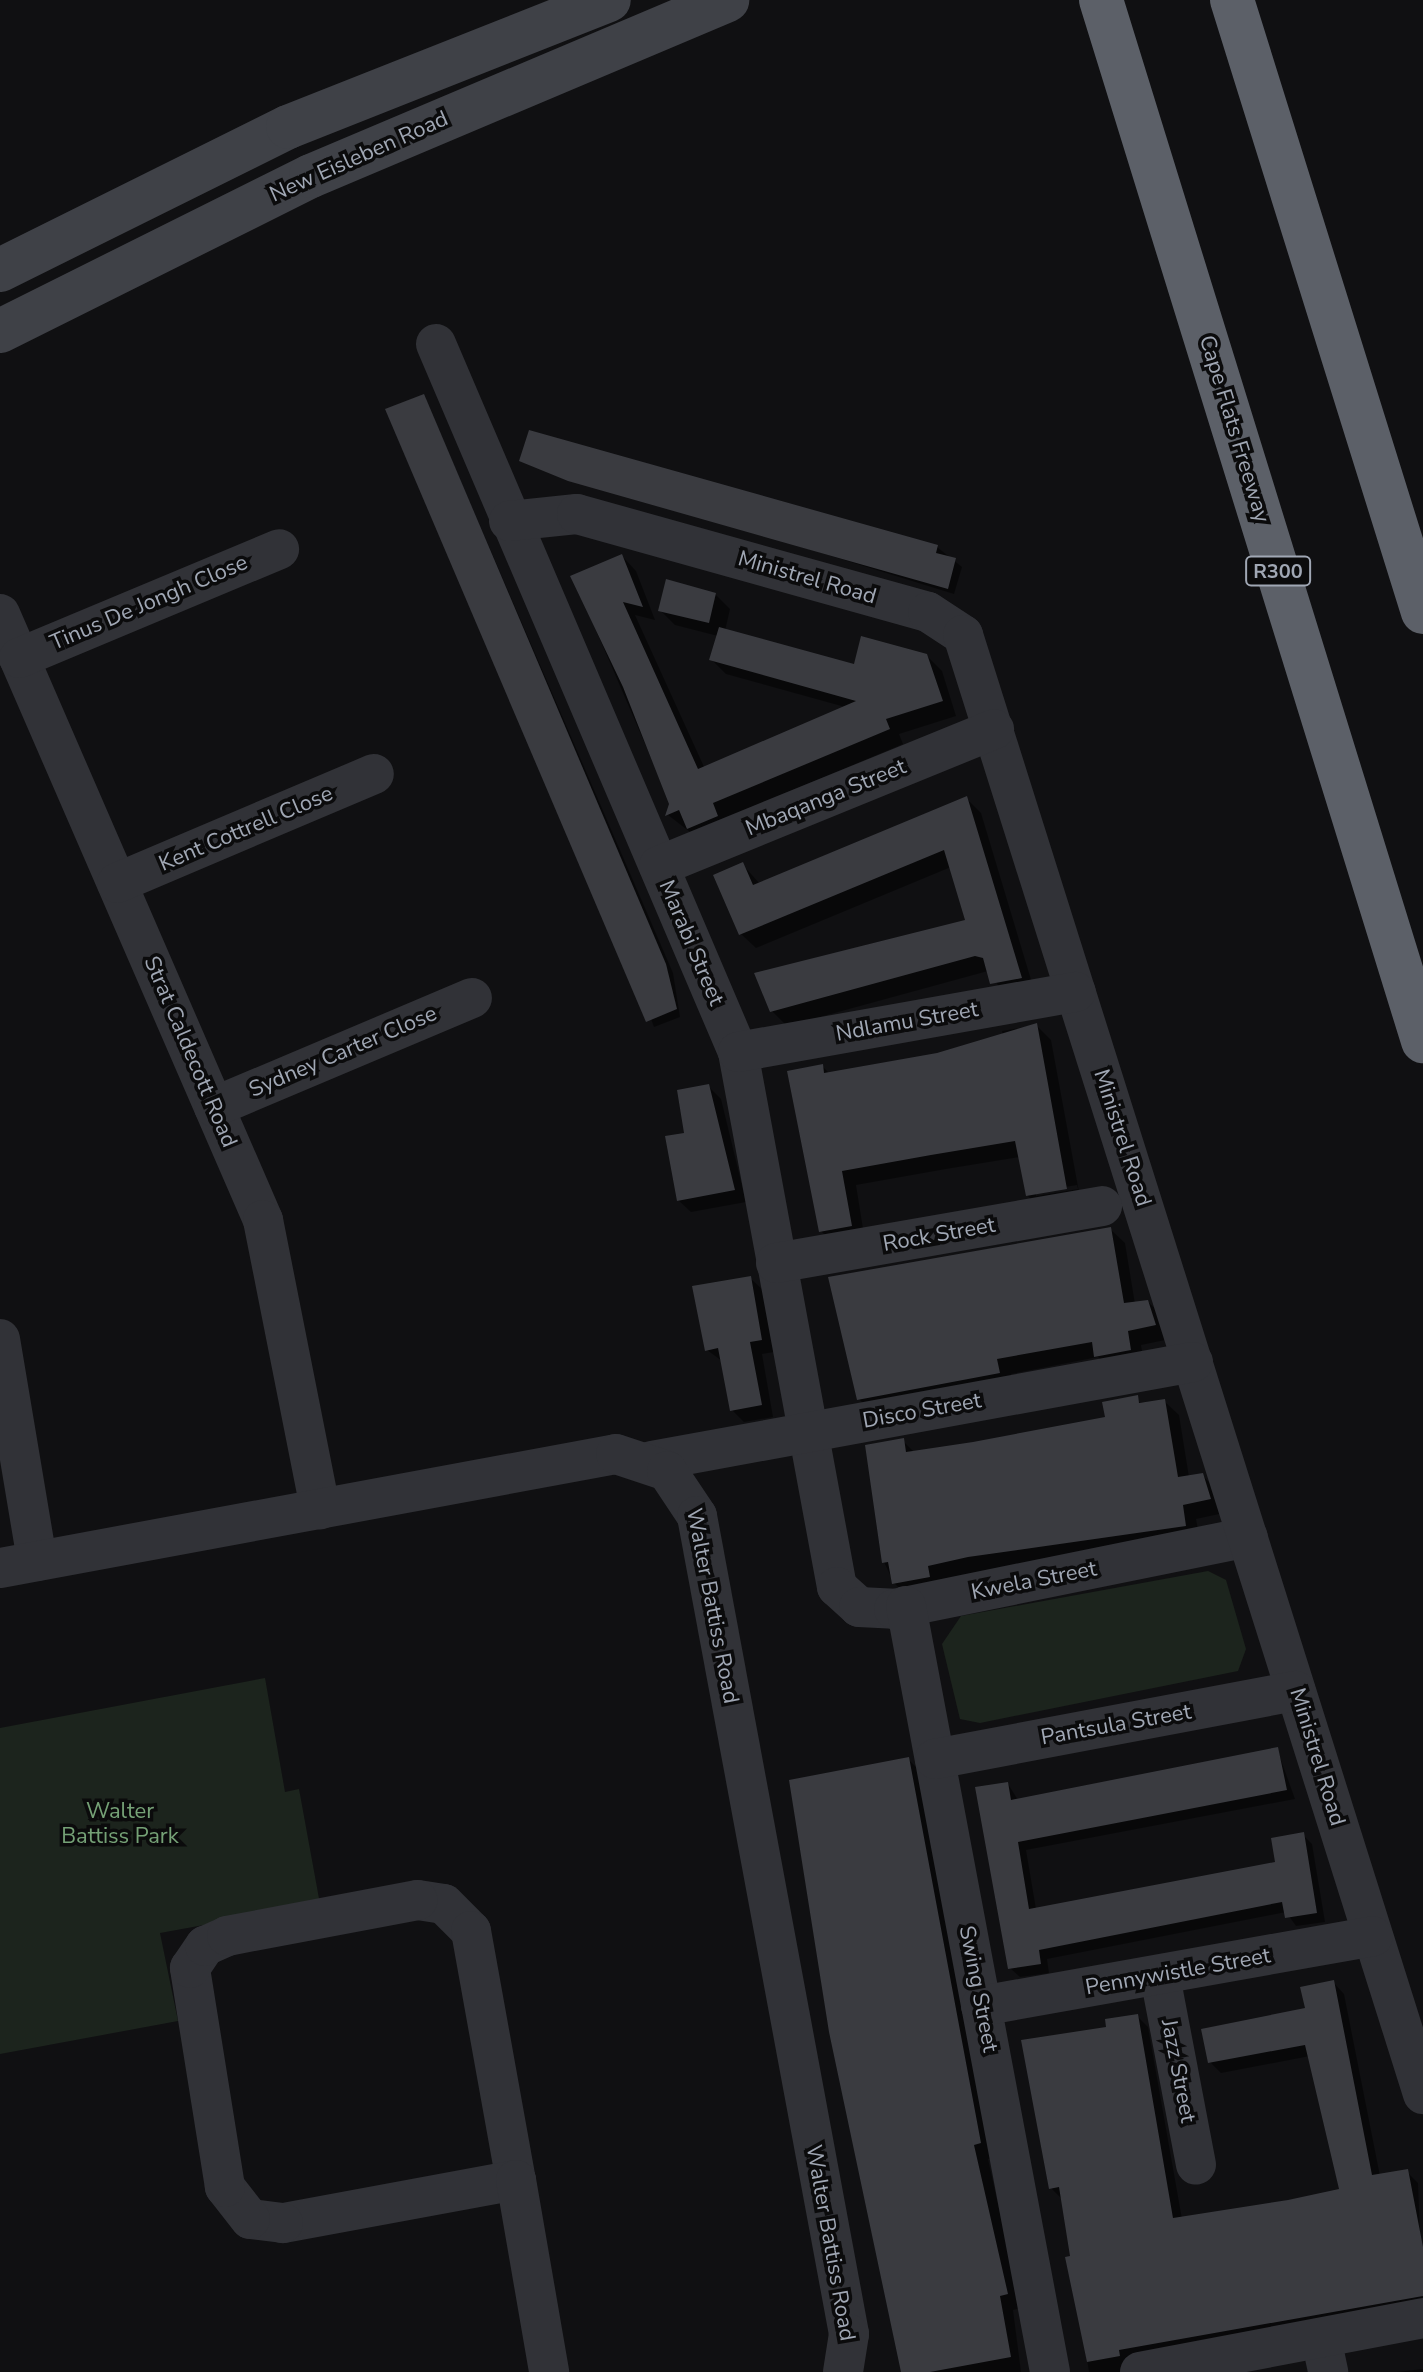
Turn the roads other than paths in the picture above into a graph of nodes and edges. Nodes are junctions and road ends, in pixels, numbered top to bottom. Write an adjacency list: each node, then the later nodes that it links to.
1 (609, 0): 5 (main road)
2 (727, 0): 6 (main road, New Eisleben Road)
3 (1101, 0): 19 (highway, Cape Flats Freeway / R300)
4 (1232, 0): 10 (highway)
5 (0, 270)
6 (0, 331)
7 (436, 344): 8 (street, Marabi Street)
8 (509, 521): 13 (street, Ministrel Road); 15 (street, Marabi Street)
9 (279, 549): 12 (street, Tinus De Jongh Close)
10 (1423, 612)
11 (0, 614): 12 (street, Strat Caldecott Road)
12 (19, 658): 16 (street, Strat Caldecott Road)
13 (994, 729): 15 (street, Mbaqanga Street); 17 (street, Ministrel Road)
14 (374, 774): 16 (street, Kent Cottrell Close)
15 (659, 866): 20 (street, Marabi Street)
16 (117, 883): 21 (street, Strat Caldecott Road)
17 (1076, 992): 20 (street, Ndlamu Street); 25 (street, Ministrel Road)
18 (472, 998): 21 (street, Sydney Carter Close)
19 (1423, 1041)
20 (738, 1052): 23 (street, Marabi Street)
21 (214, 1107): 28 (street, Strat Caldecott Road)
22 (1102, 1206): 23 (street, Rock Street)
23 (776, 1263): 26 (street, Marabi Street)
24 (0, 1339): 30 (street)
25 (1193, 1362): 26 (street, Disco Street); 29 (street, Ministrel Road)
26 (807, 1432): 27 (street, Disco Street); 31 (street, Marabi Street)
27 (652, 1461): 28 (street); 44 (street, Walter Battiss Road)
28 (320, 1509): 30 (street)
29 (1248, 1537): 32 (street, Kwela Street); 33 (street, Ministrel Road)
30 (18, 1565)
31 (833, 1577): 32 (street, Kwela Street)
32 (906, 1606): 34 (street, Swing Street)
33 (1296, 1691): 34 (street, Pantsula Street); 35 (street, Ministrel Road)
34 (935, 1759): 37 (street, Swing Street)
35 (1373, 1936): 36 (street, Pennywistle Street); 38 (street, Ministrel Road)
36 (1160, 1976): 37 (street, Pennywistle Street); 39 (street, Jazz Street)
37 (981, 2006): 45 (street, Swing Street)
38 (1423, 2094)
39 (1196, 2165)
40 (516, 2180): 40 (street); 43 (street)
41 (1423, 2318): 42 (street)
42 (1325, 2355): 46 (street)
43 (549, 2372)
44 (843, 2372)
45 (1050, 2372)
46 (1140, 2372)

